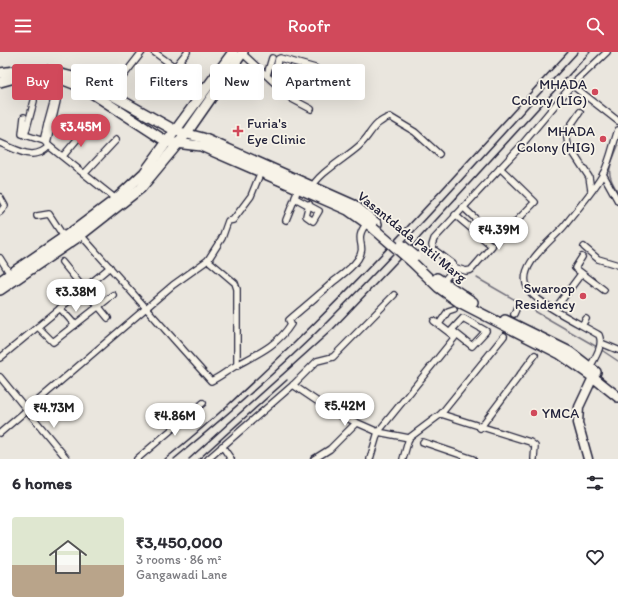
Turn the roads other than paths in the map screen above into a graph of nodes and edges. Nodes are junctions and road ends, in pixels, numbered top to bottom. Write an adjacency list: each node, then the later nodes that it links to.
1 (142, 52): 11 (street)
2 (154, 52): 7 (street)
3 (187, 52): 8 (street)
4 (239, 52): 13 (street); 20 (main road); 27 (main road)
5 (608, 52): 18 (street)
6 (272, 58): 13 (street)
7 (171, 64)
8 (177, 64)
9 (277, 64): 10 (street)
10 (301, 64)
11 (127, 71)
12 (0, 72): 14 (main road)
13 (267, 75): 15 (street)
14 (71, 76)
15 (272, 79)
16 (0, 82): 17 (main road)
17 (71, 82)
18 (572, 85): 30 (street); 48 (street)
19 (202, 87): 20 (street)
20 (205, 89): 34 (main road)
21 (34, 100): 36 (street)
22 (110, 100): 40 (main road)
23 (115, 100): 34 (main road, Vasantdada Patil Marg)
24 (300, 100): 26 (street)
25 (54, 104): 31 (street)
26 (311, 109)
27 (201, 110): 35 (main road); 38 (main road)
28 (580, 112): 54 (street)
29 (24, 117): 36 (street)
30 (618, 122)
31 (49, 125): 37 (street); 43 (street)
32 (85, 130): 46 (street)
33 (618, 130): 50 (street)
34 (176, 131): 35 (main road, Vasantdada Patil Marg); 40 (main road)
35 (186, 134): 38 (main road, Vasantdada Patil Marg); 42 (main road)
36 (25, 135): 43 (street)
37 (44, 137)
38 (203, 138): 44 (main road, Vasantdada Patil Marg)
39 (116, 140): 49 (street)
40 (167, 142): 42 (main road, Vasantdada Patil Marg); 58 (main road)
41 (0, 143): 43 (street)
42 (176, 144): 44 (main road, Vasantdada Patil Marg); 58 (main road)
43 (48, 145): 46 (street)
44 (215, 148): 47 (main road, Vasantdada Patil Marg)
45 (439, 154): 53 (street)
46 (63, 156): 49 (street)
47 (262, 168): 51 (main road, Vasantdada Patil Marg); 72 (street)
48 (500, 168): 61 (street); 61 (street)
49 (85, 173): 58 (street)
50 (603, 174): 54 (street); 57 (street)
51 (288, 179): 52 (main road, Vasantdada Patil Marg); 53 (main road, Vasantdada Patil Marg)
52 (298, 187): 53 (main road, Vasantdada Patil Marg); 56 (street)
53 (311, 189): 66 (main road, Vasantdada Patil Marg)
54 (591, 190): 91 (street)
55 (0, 198): 60 (street)
56 (296, 198): 59 (street); 65 (street)
57 (618, 201)
58 (119, 202): 67 (main road)
59 (309, 204)
60 (1, 206): 62 (street)
61 (463, 207): 64 (street)
62 (0, 212)
63 (37, 216): 68 (street)
64 (455, 216): 76 (street); 76 (street)
65 (286, 220)
66 (375, 227): 80 (main road, Vasantdada Patil Marg, bridge); 105 (street)
67 (79, 232): 68 (main road); 75 (street); 82 (main road)
68 (64, 238): 77 (main road)
69 (584, 247): 74 (street)
70 (582, 257): 78 (street)
71 (0, 258): 77 (street)
72 (208, 260): 89 (street); 105 (street)
73 (62, 262): 81 (street)
74 (618, 265)
75 (110, 267): 81 (street); 89 (street)
76 (453, 267): 80 (street)
77 (10, 274): 79 (main road)
78 (581, 274): 83 (street); 91 (street)
79 (0, 281)
80 (440, 284): 106 (main road, Vasantdada Patil Marg)
81 (84, 289): 86 (street); 88 (street)
82 (0, 290)
83 (604, 290)
84 (394, 294): 108 (street)
85 (113, 295): 86 (street)
86 (98, 307): 93 (street); 95 (street)
87 (517, 307): 92 (street)
88 (60, 308): 95 (street); 97 (street)
89 (146, 308): 105 (street); 112 (street)
90 (454, 309): 98 (street)
91 (555, 309): 96 (street)
92 (514, 314)
93 (108, 318)
94 (586, 319): 96 (street)
95 (75, 325): 97 (street)
96 (582, 325): 101 (street)
97 (38, 327): 104 (street)
98 (451, 331): 99 (street); 99 (street)
99 (456, 336): 116 (street)
100 (502, 337): 113 (street)
101 (601, 343): 102 (street); 106 (street)
102 (618, 350)
103 (534, 355): 115 (street)
104 (0, 358)
105 (236, 366)
106 (591, 372): 109 (main road, Vasantdada Patil Marg); 110 (main road, Vasantdada Patil Marg); 131 (street)
107 (0, 377): 112 (street)
108 (293, 385): 114 (street); 120 (street)
109 (618, 389)
110 (618, 397)
111 (203, 403): 123 (street)
112 (27, 410): 117 (street); 121 (street)
113 (442, 414): 115 (street); 118 (street)
114 (356, 423): 116 (street); 126 (street)
115 (480, 428): 130 (street)
116 (378, 432): 118 (street); 127 (street)
117 (0, 433)
118 (410, 438): 128 (street)
119 (423, 442): 129 (street)
120 (222, 446): 124 (street); 125 (street)
121 (65, 457): 122 (street)
122 (58, 459)
123 (137, 459)
124 (208, 459)
125 (231, 459)
126 (314, 459)
127 (370, 459)
128 (403, 459)
129 (474, 459)
130 (534, 459)
131 (588, 459)

